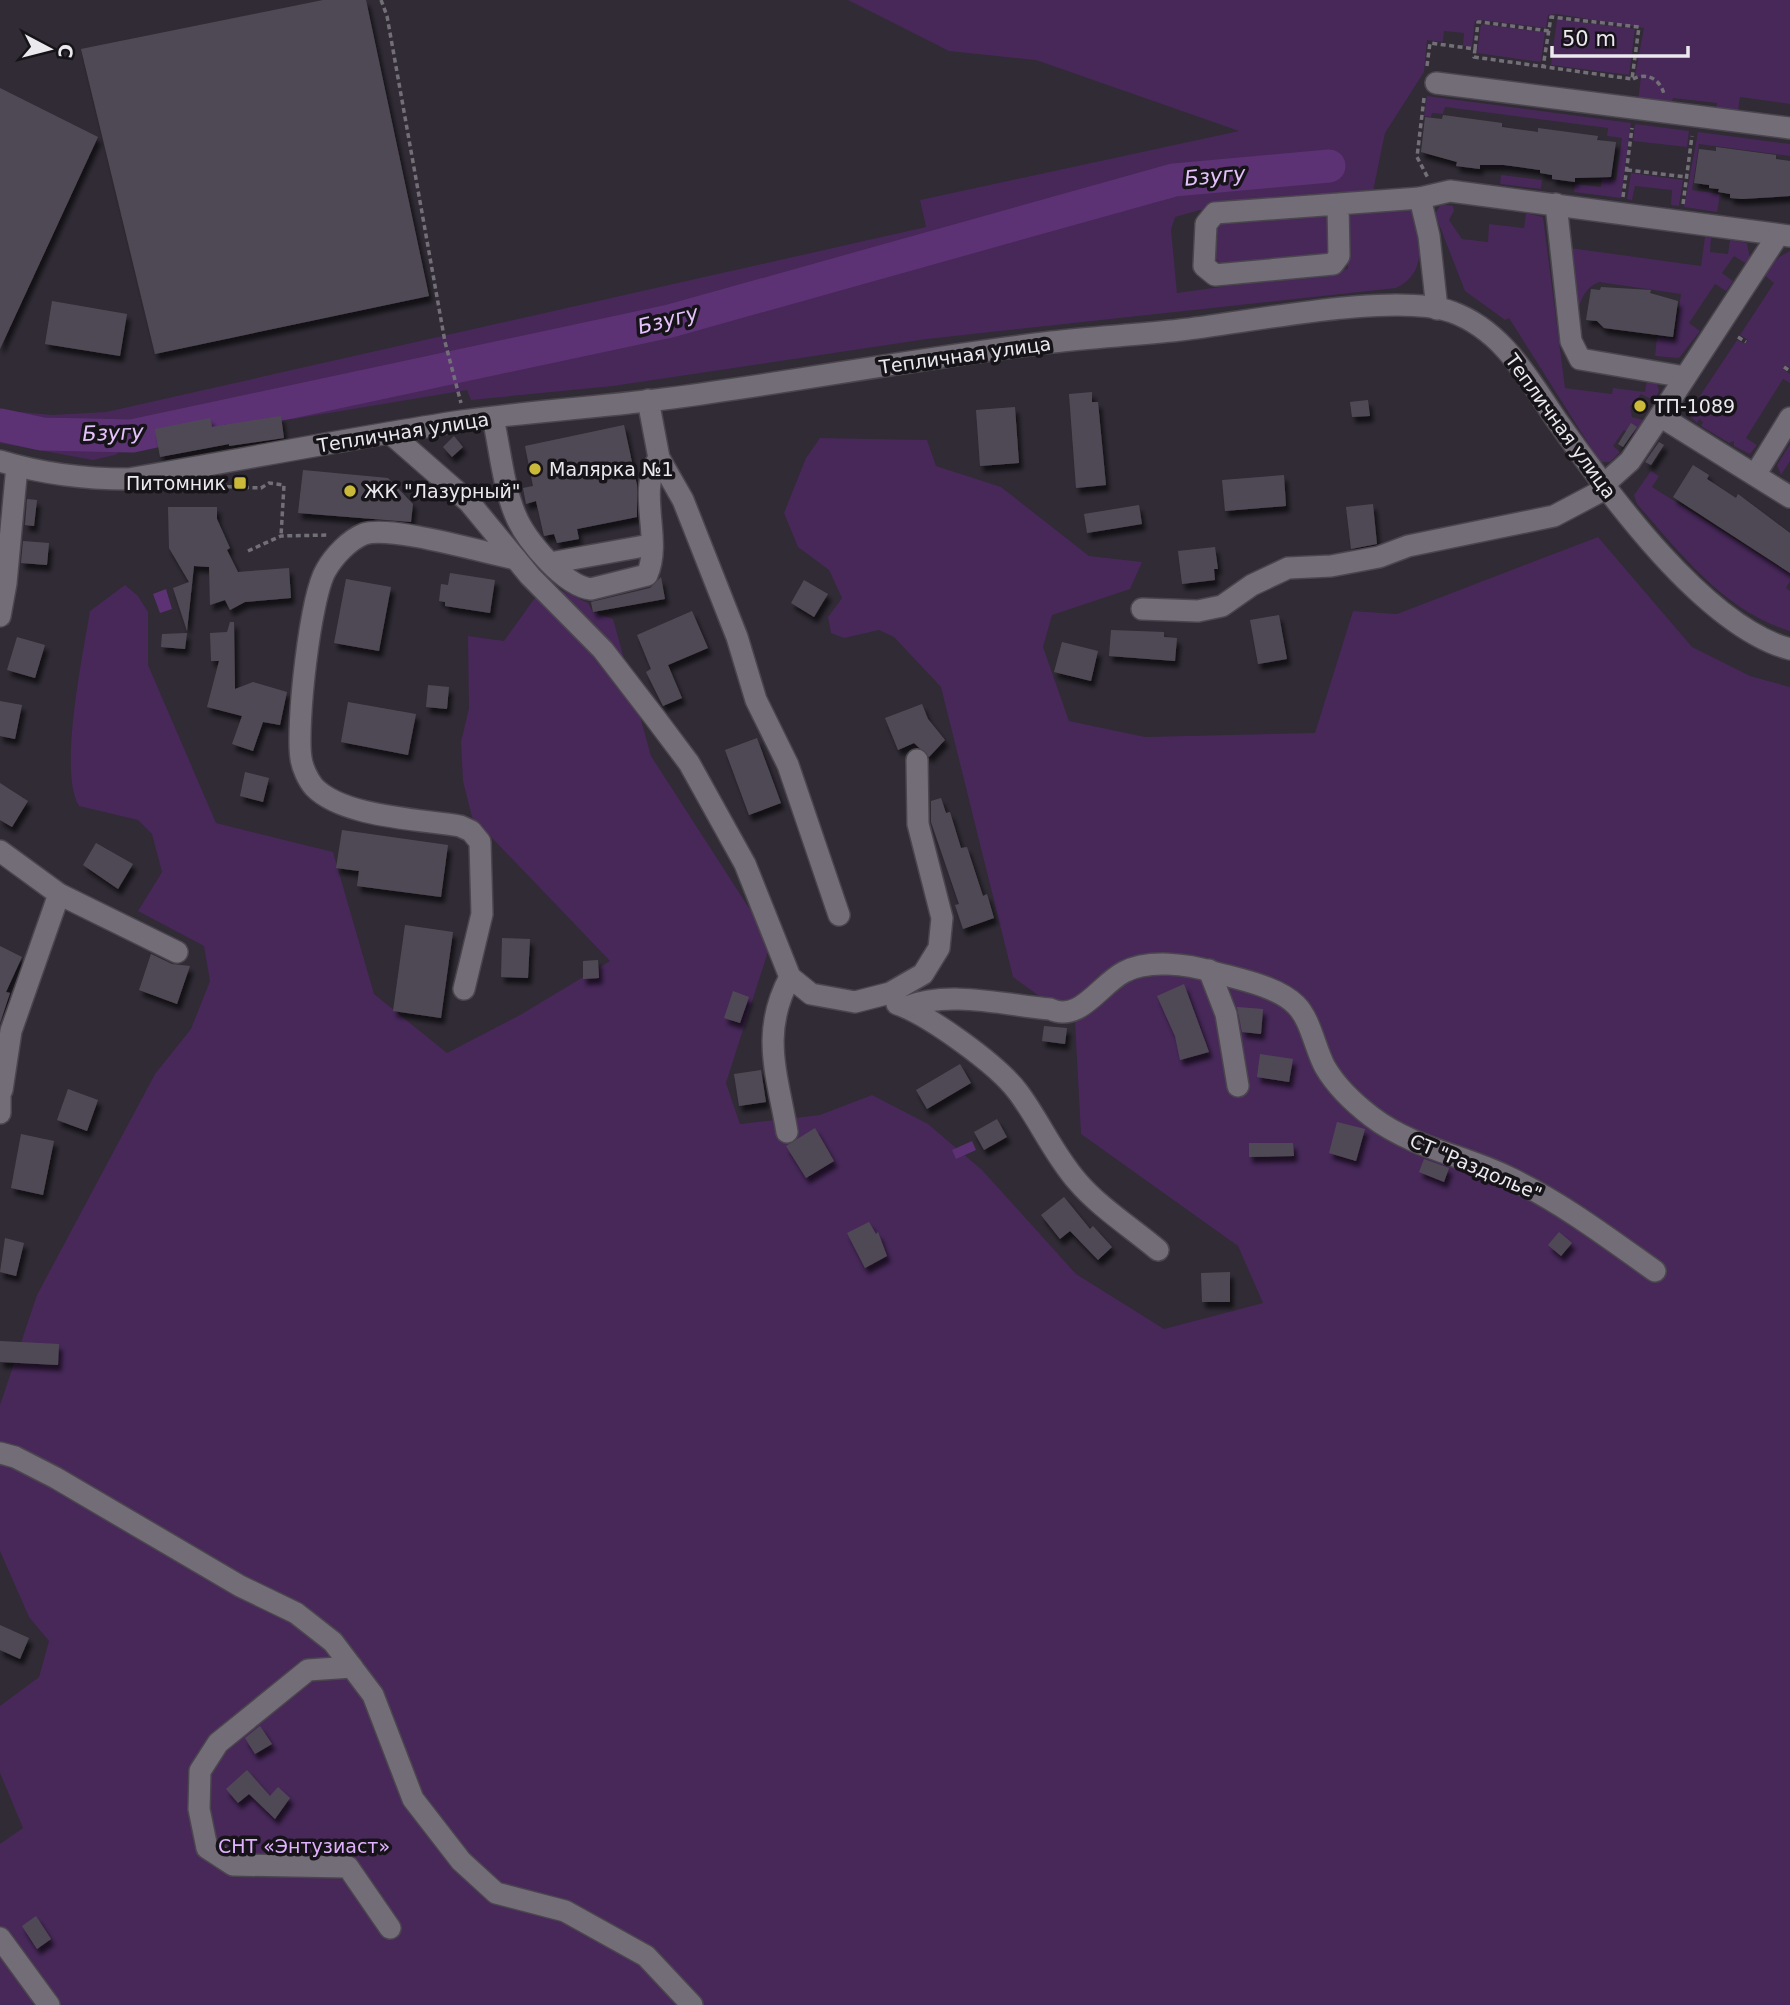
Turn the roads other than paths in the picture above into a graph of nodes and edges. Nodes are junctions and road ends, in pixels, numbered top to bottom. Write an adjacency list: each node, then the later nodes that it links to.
1 (1429, 80): 2 (street)
2 (1790, 128)
3 (1424, 189): 4 (street); 5 (street); 7 (street)
4 (1338, 204): 4 (street)
5 (1556, 204): 6 (street); 8 (street)
6 (1784, 236): 8 (street)
7 (1437, 309): 9 (street, Тепличная улица); 17 (street, Тепличная улица)
8 (1685, 377): 10 (street)
9 (649, 400): 11 (street, Тепличная улица); 14 (street)
10 (1660, 416): 16 (street); 17 (street)
11 (493, 418): 13 (street, Тепличная улица); 21 (street)
12 (1790, 418): 16 (street)
13 (390, 433): 15 (street, Тепличная улица); 20 (street)
14 (659, 458): 19 (street); 28 (street)
15 (8, 464): 23 (street)
16 (1755, 475): 18 (street)
17 (1605, 489): 22 (street); 24 (street, Тепличная улица)
18 (1790, 497)
19 (650, 545): 21 (street); 21 (street)
20 (516, 559): 31 (street); 32 (street)
21 (551, 563)
22 (1142, 609)
23 (0, 616)
24 (1790, 649)
25 (917, 760): 33 (street)
26 (0, 851): 27 (street)
27 (59, 894): 29 (street); 36 (street)
28 (839, 915)
29 (177, 952)
30 (1209, 970): 34 (street, СТ "Раздолье"); 35 (street); 40 (street, СТ "Раздолье")
31 (790, 977): 33 (street); 38 (street)
32 (464, 989)
33 (876, 996): 34 (street)
34 (906, 1007): 39 (street)
35 (1238, 1086)
36 (1, 1089): 37 (street)
37 (0, 1113)
38 (787, 1132)
39 (1158, 1250)
40 (1655, 1271)
41 (0, 1453): 42 (street)
42 (352, 1667): 43 (street); 46 (street)
43 (390, 1928)
44 (0, 1938): 45 (street)
45 (48, 2005)
46 (692, 2005)

